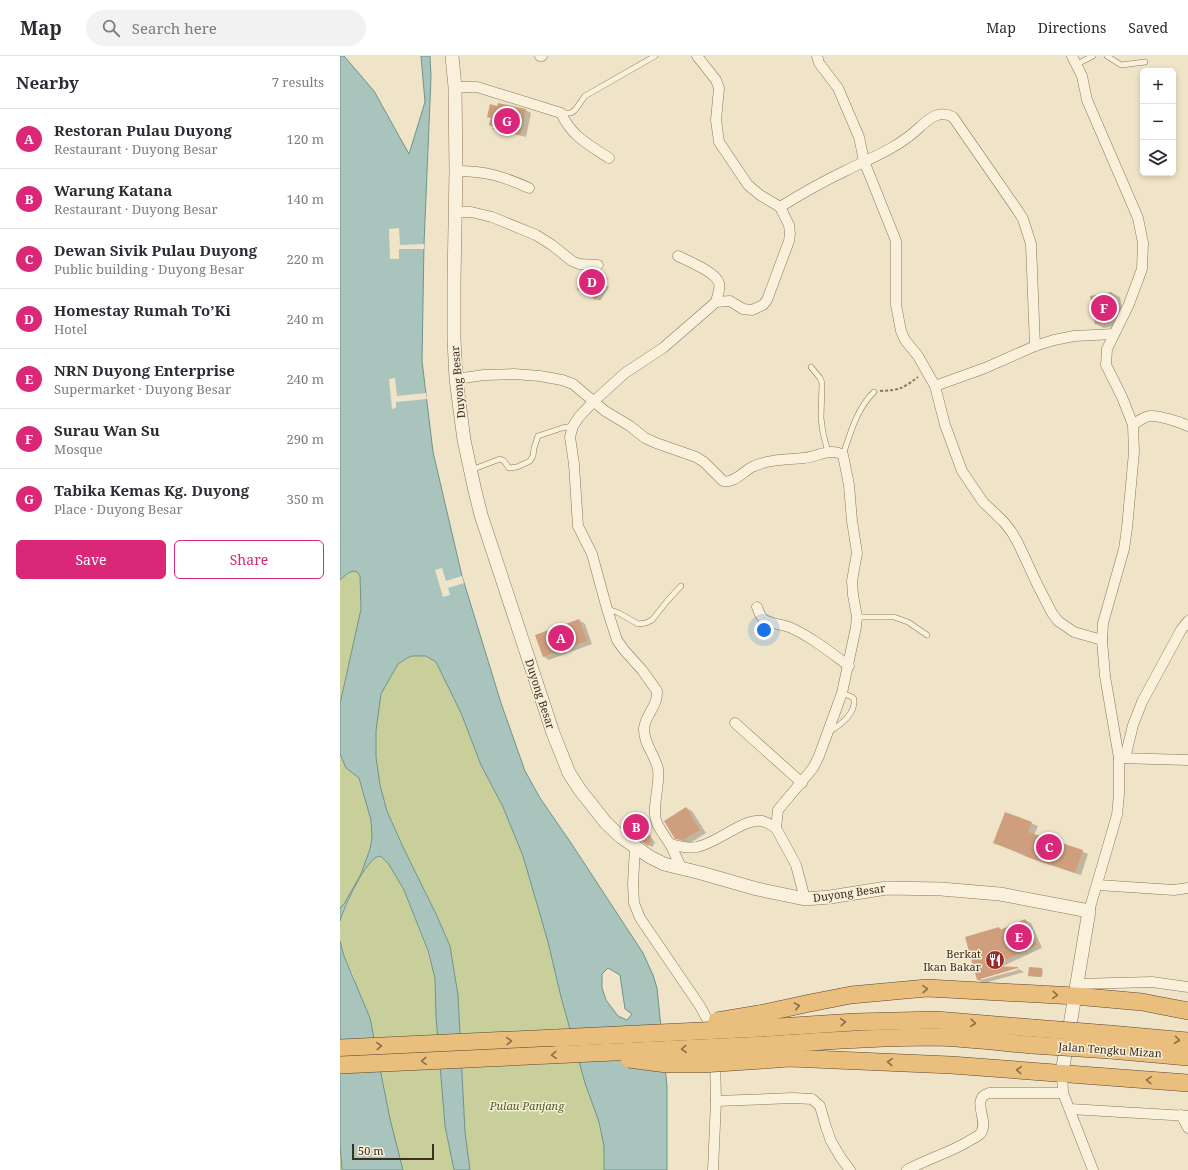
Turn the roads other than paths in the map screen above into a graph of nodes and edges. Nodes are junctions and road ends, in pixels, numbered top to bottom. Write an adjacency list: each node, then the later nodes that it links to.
1 (452, 56): 9 (street, Duyong Besar)
2 (655, 56): 10 (lane)
3 (697, 56): 15 (street)
4 (817, 56): 12 (street)
5 (1093, 56): 7 (lane)
6 (1107, 56): 8 (lane)
7 (1075, 60): 20 (street)
8 (1145, 62)
9 (456, 87): 10 (street); 13 (street, Duyong Besar)
10 (561, 113): 11 (street)
11 (609, 158)
12 (864, 162): 15 (street); 21 (street); 24 (street)
13 (456, 172): 14 (street); 16 (street, Duyong Besar)
14 (529, 188)
15 (780, 207): 19 (street)
16 (455, 212): 18 (street); 23 (street, Duyong Besar)
17 (678, 256): 19 (street)
18 (598, 265)
19 (716, 302): 26 (street)
20 (1114, 334): 21 (street); 27 (street)
21 (1035, 346): 24 (street)
22 (811, 367): 30 (lane)
23 (456, 378): 26 (street); 32 (street, Duyong Besar)
24 (935, 386): 39 (street)
25 (874, 392): 31 (lane)
26 (593, 402): 28 (street); 30 (street)
27 (1133, 425): 29 (street); 39 (street)
28 (573, 426): 32 (lane); 35 (street)
29 (1188, 426)
30 (828, 452): 31 (street)
31 (843, 455): 36 (street)
32 (470, 470): 49 (street, Duyong Besar)
33 (681, 586): 35 (lane)
34 (757, 607): 40 (street)
35 (607, 609): 48 (street)
36 (857, 617): 38 (lane); 40 (street)
37 (1188, 621): 44 (street)
38 (928, 635)
39 (1102, 640): 44 (street)
40 (849, 666): 41 (street)
41 (842, 693): 43 (street); 43 (lane)
42 (735, 723): 46 (street)
43 (828, 733): 46 (street)
44 (1122, 758): 45 (street); 51 (street)
45 (1188, 760)
46 (802, 783): 47 (street)
47 (776, 828): 48 (street); 53 (street)
48 (670, 844): 50 (street)
49 (635, 847): 50 (street, Duyong Besar); 69 (street)
50 (682, 869): 53 (street, Duyong Besar)
51 (1098, 885): 52 (street); 54 (street)
52 (1188, 888)
53 (805, 899): 54 (street, Duyong Besar)
54 (1090, 911): 56 (street)
55 (1188, 987): 56 (street)
56 (1076, 990): 57 (highway); 58 (highway, one-way to 56); 66 (street)
57 (1188, 1011)
58 (760, 1021): 59 (highway, one-way to 59); 62 (highway, one-way to 58, bridge)
59 (1032, 1036): 61 (highway, Jalan Tengku Mizan, bridge); 63 (highway)
60 (1188, 1041): 61 (highway, Jalan Tengku Mizan, one-way to 60)
61 (1110, 1042): 64 (highway, Jalan Tengku Mizan)
62 (340, 1048)
63 (764, 1053): 65 (highway, one-way to 65, bridge); 66 (highway, one-way to 63)
64 (1188, 1057)
65 (340, 1065)
66 (1062, 1074): 67 (highway, one-way to 66); 68 (street)
67 (1188, 1083)
68 (1063, 1093): 70 (street); 75 (street)
69 (716, 1101): 73 (street); 74 (street)
70 (1070, 1109): 71 (street); 76 (street)
71 (1185, 1116): 72 (street)
72 (1188, 1128)
73 (714, 1170)
74 (850, 1170)
75 (907, 1170)
76 (1093, 1170)

